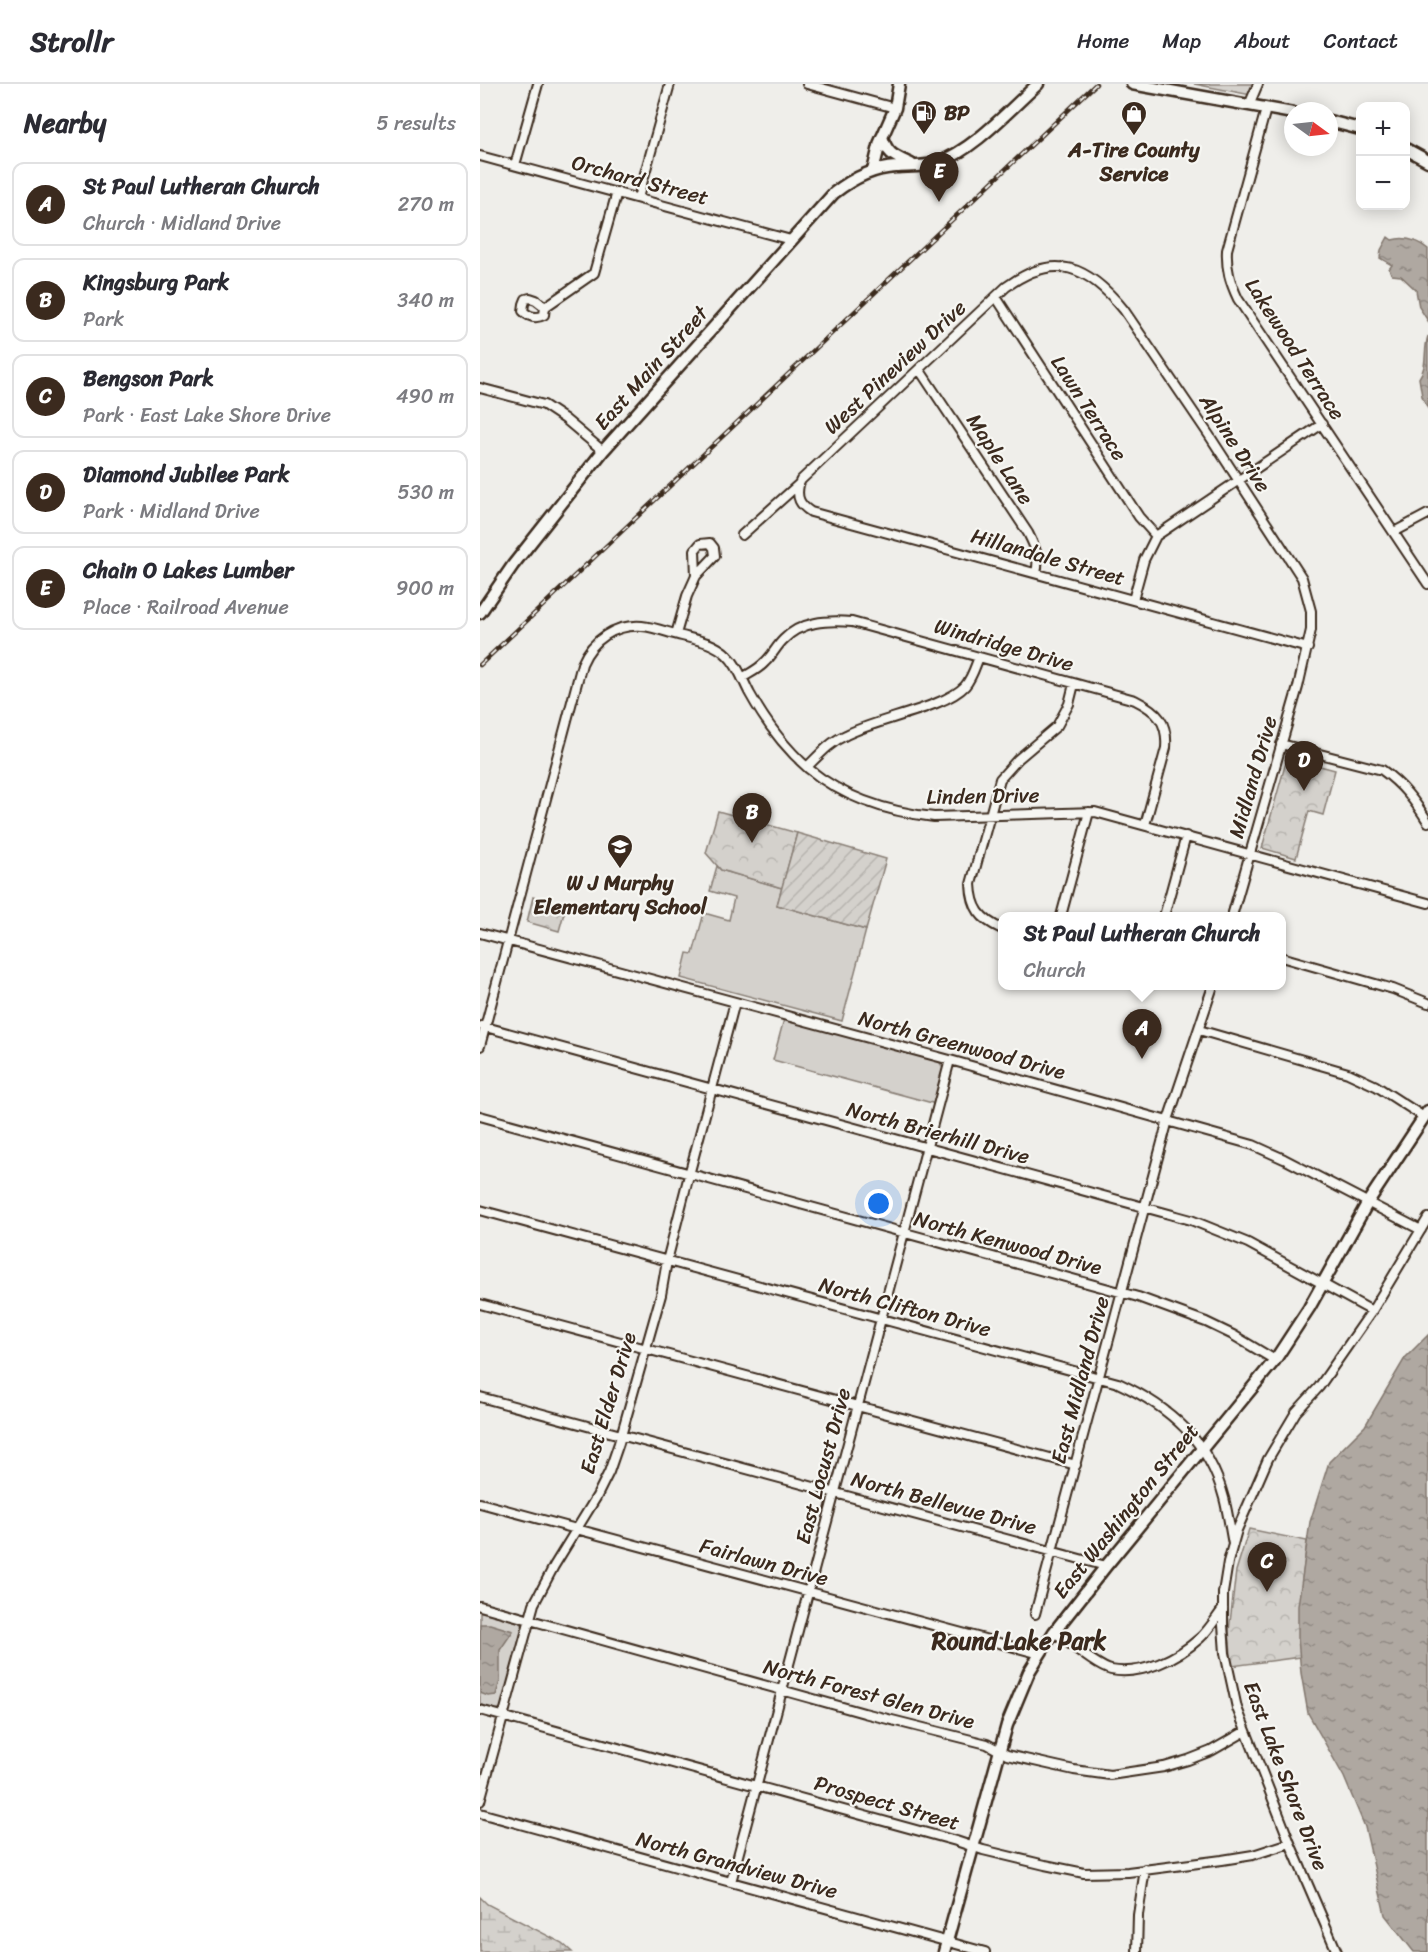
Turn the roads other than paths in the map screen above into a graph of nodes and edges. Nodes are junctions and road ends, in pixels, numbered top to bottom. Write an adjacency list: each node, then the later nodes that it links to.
1 (538, 84): 18 (street)
2 (670, 84): 22 (street)
3 (807, 84): 9 (street)
4 (899, 84): 9 (main road)
5 (1038, 84): 19 (main road, East Main Street)
6 (1132, 84): 8 (main road)
7 (1258, 84): 8 (street)
8 (1249, 105): 10 (main road)
9 (895, 108): 14 (main road)
10 (1266, 109): 11 (main road); 29 (street, Lakewood Terrace)
11 (1284, 112)
12 (1338, 123): 13 (main road)
13 (1356, 128)
14 (882, 137): 19 (main road); 20 (main road)
15 (1410, 151): 17 (main road)
16 (480, 156): 18 (street, Orchard Street)
17 (1428, 161)
18 (515, 165): 21 (street, Orchard Street)
19 (914, 166): 20 (main road, East Main Street)
20 (873, 171): 23 (main road, East Main Street)
21 (617, 192): 22 (street, Orchard Street); 26 (street)
22 (638, 198): 23 (street, Orchard Street)
23 (791, 240): 30 (main road, East Main Street)
24 (1089, 276): 25 (street, West Pineview Drive); 31 (street, Alpine Drive)
25 (996, 297): 27 (street, West Pineview Drive); 36 (street, Lawn Terrace)
26 (545, 307)
27 (919, 369): 32 (street, West Pineview Drive); 37 (street, Maple Lane)
28 (480, 388): 30 (street)
29 (1322, 424): 31 (street); 34 (street, Lakewood Terrace)
30 (603, 451): 41 (main road, East Main Street)
31 (1238, 480): 36 (street); 43 (street, Alpine Drive)
32 (799, 484): 35 (street, West Pineview Drive); 37 (street, Hillandale Street)
33 (1428, 513): 34 (street)
34 (1394, 532): 39 (street, Lakewood Terrace)
35 (742, 535)
36 (1156, 536): 40 (street)
37 (1036, 573): 40 (street, Hillandale Street)
38 (696, 576): 42 (street)
39 (1428, 584)
40 (1132, 600): 43 (street, Hillandale Street)
41 (480, 613)
42 (676, 634): 45 (street, Linden Drive); 61 (street, Linden Drive)
43 (1308, 648): 47 (street, Midland Drive)
44 (979, 657): 45 (street, Windridge Drive); 46 (street, Windridge Drive); 48 (street)
45 (742, 678): 48 (street, Linden Drive)
46 (1074, 684): 50 (street); 52 (street, Windridge Drive)
47 (1281, 744): 51 (street); 54 (street, Midland Drive)
48 (807, 767): 50 (street, Linden Drive)
49 (1089, 812): 50 (street, Linden Drive); 52 (street, Linden Drive); 56 (street)
50 (989, 815): 59 (street)
51 (1428, 822)
52 (1145, 825): 53 (street, Linden Drive)
53 (1186, 836): 54 (street, Linden Drive); 57 (street)
54 (1250, 854): 55 (street, Linden Drive); 58 (street, Midland Drive)
55 (1428, 903)
56 (1062, 912)
57 (1165, 912)
58 (1233, 912)
59 (998, 927)
60 (480, 933): 61 (street, North Greenwood Drive)
61 (507, 940): 64 (street, North Greenwood Drive); 66 (street, Linden Drive)
62 (1286, 958): 65 (street)
63 (1212, 990): 67 (street)
64 (735, 1002): 69 (street, North Greenwood Drive); 70 (street, East Elder Drive)
65 (1428, 1003)
66 (482, 1026): 68 (street, Linden Drive); 70 (street, North Brierhill Drive)
67 (1198, 1030): 71 (street); 73 (street)
68 (480, 1046)
69 (950, 1060): 73 (street, North Greenwood Drive); 74 (street, East Locust Drive)
70 (711, 1089): 74 (street, North Brierhill Drive); 75 (street, East Elder Drive)
71 (1426, 1114): 76 (main road, East Washington Street)
72 (480, 1116): 75 (street, North Kenwood Drive)
73 (1168, 1120): 76 (street, North Greenwood Drive); 77 (street, East Midland Drive)
74 (926, 1149): 77 (street, North Brierhill Drive); 81 (street, East Locust Drive)
75 (689, 1175): 81 (street, North Kenwood Drive); 82 (street, East Elder Drive)
76 (1368, 1203): 80 (street, North Greenwood Drive); 83 (main road, East Washington Street)
77 (1145, 1208): 83 (street, North Brierhill Drive); 84 (street, East Midland Drive)
78 (480, 1210): 82 (street, North Clifton Drive)
79 (1428, 1218): 80 (street, East Lake Shore Drive)
80 (1421, 1230): 86 (street, East Lake Shore Drive)
81 (904, 1233): 84 (street, North Kenwood Drive); 87 (street, East Locust Drive)
82 (667, 1261): 87 (street, North Clifton Drive); 88 (street, East Elder Drive)
83 (1323, 1284): 86 (street, North Brierhill Drive); 89 (main road, East Washington Street)
84 (1122, 1293): 89 (street, North Kenwood Drive); 90 (street, East Midland Drive)
85 (480, 1304): 88 (street)
86 (1372, 1311): 99 (street, East Lake Shore Drive)
87 (881, 1319): 90 (street, North Clifton Drive); 92 (street, East Locust Drive)
88 (645, 1349): 92 (street); 93 (street, East Elder Drive)
89 (1275, 1360): 94 (main road, East Washington Street)
90 (1099, 1378): 94 (street, North Clifton Drive); 95 (street, East Midland Drive)
91 (480, 1396): 93 (street, North Bellevue Drive)
92 (858, 1406): 95 (street); 96 (street, East Locust Drive)
93 (621, 1435): 96 (street, North Bellevue Drive); 98 (street, East Elder Drive)
94 (1202, 1449): 99 (street, North Clifton Drive); 101 (main road, East Washington Street)
95 (1076, 1465): 100 (street, East Midland Drive)
96 (834, 1493): 100 (street, North Bellevue Drive); 102 (street, East Locust Drive)
97 (480, 1503): 98 (street, Fairlawn Drive)
98 (576, 1529): 102 (street, Fairlawn Drive); 106 (street, East Elder Drive)
99 (1233, 1544): 104 (street, East Lake Shore Drive)
100 (1052, 1550): 101 (street, North Bellevue Drive); 105 (street, East Midland Drive)
101 (1106, 1566): 107 (main road, East Washington Street)
102 (808, 1592): 108 (street, Fairlawn Drive); 109 (street, East Locust Drive)
103 (480, 1606): 106 (street, North Forest Glen Drive)
104 (1223, 1609): 107 (street); 112 (street, East Lake Shore Drive)
105 (1035, 1614)
106 (529, 1620): 109 (street, North Forest Glen Drive); 111 (street, East Elder Drive)
107 (1054, 1632): 108 (main road, East Washington Street)
108 (1040, 1654): 113 (main road, East Washington Street)
109 (782, 1690): 113 (street, North Forest Glen Drive); 114 (street, East Locust Drive)
110 (480, 1710): 111 (street, Prospect Street)
111 (503, 1717): 114 (street, Prospect Street); 115 (street, East Elder Drive)
112 (1246, 1731): 113 (street, North Forest Glen Drive); 117 (street, East Lake Shore Drive)
113 (1000, 1751): 118 (main road, East Washington Street)
114 (756, 1786): 118 (street, Prospect Street); 120 (street, East Locust Drive)
115 (480, 1801)
116 (480, 1813): 120 (street, North Grandview Drive)
117 (1290, 1843): 119 (street, Prospect Street); 124 (street, East Lake Shore Drive)
118 (973, 1847): 119 (street, Prospect Street); 121 (main road, East Washington Street)
119 (1145, 1869): 123 (street)
120 (731, 1882): 121 (street, North Grandview Drive)
121 (946, 1947): 122 (street, North Grandview Drive)
122 (985, 1952)
123 (1137, 1952)
124 (1335, 1952)

